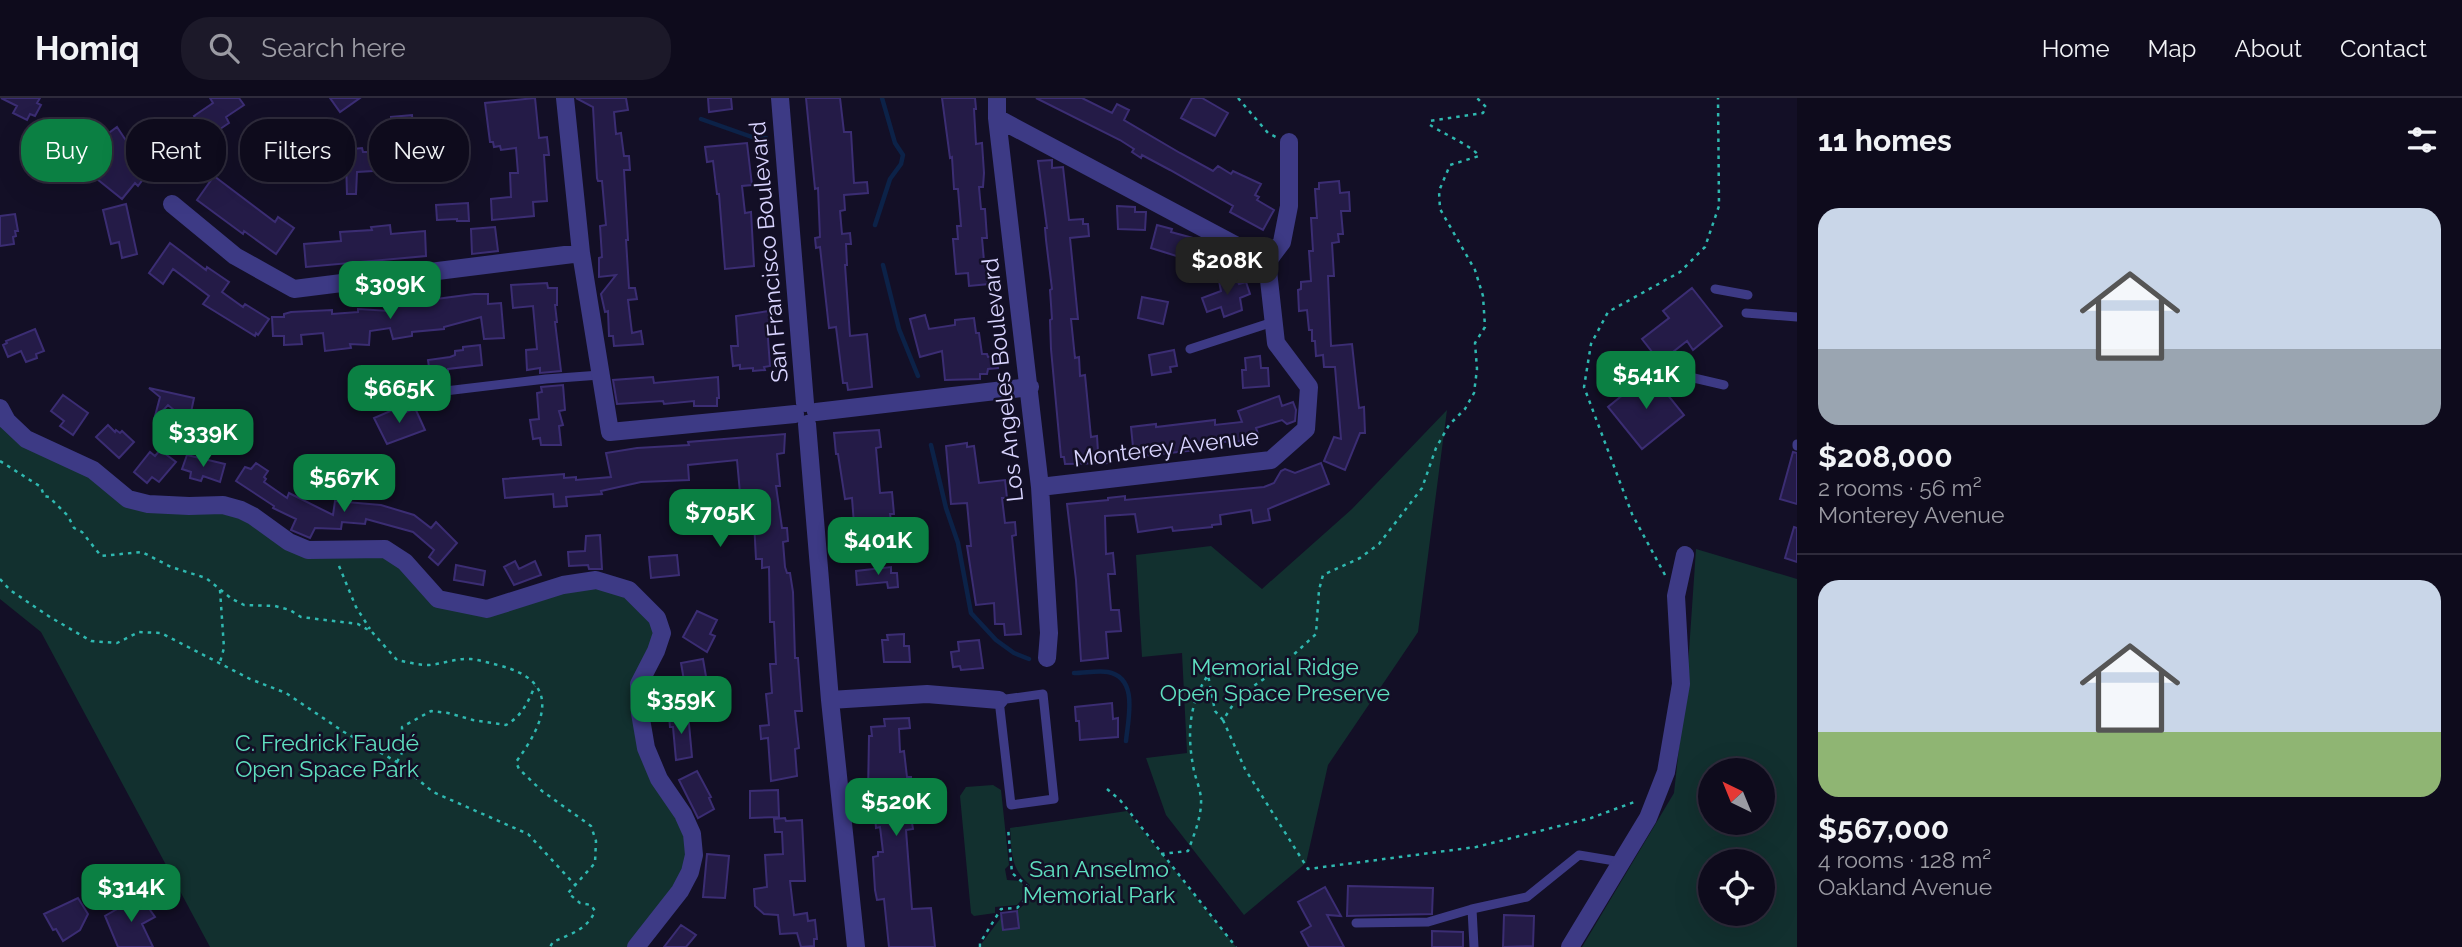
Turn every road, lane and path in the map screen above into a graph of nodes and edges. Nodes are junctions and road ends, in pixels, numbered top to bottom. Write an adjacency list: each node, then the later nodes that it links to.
1 (565, 98): 10 (street)
2 (780, 98): 24 (street, San Francisco Boulevard)
3 (997, 98): 7 (street, Los Angeles Boulevard)
4 (1238, 98): 8 (path)
5 (1477, 98): 38 (path)
6 (1718, 98): 31 (path)
7 (997, 118): 11 (street); 21 (street, Los Angeles Boulevard)
8 (1289, 142): 11 (street)
9 (172, 204): 10 (street)
10 (581, 253): 18 (street)
11 (1267, 262): 16 (street, Monterey Avenue)
12 (1715, 289): 13 (lane)
13 (1748, 295)
14 (1746, 313): 15 (lane)
15 (1797, 317)
16 (1273, 322): 17 (lane); 26 (street, Monterey Avenue)
17 (1190, 349)
18 (600, 375): 22 (lane); 24 (street)
19 (1681, 375): 20 (lane)
20 (1724, 385)
21 (1030, 387): 24 (street); 26 (street, Los Angeles Boulevard)
22 (370, 400)
23 (0, 408): 27 (street)
24 (806, 413): 36 (street, San Francisco Boulevard)
25 (0, 461): 30 (path)
26 (1040, 487): 33 (street, Los Angeles Boulevard)
27 (334, 550): 32 (path); 49 (street)
28 (1685, 555): 31 (street)
29 (0, 579): 34 (path)
30 (219, 589): 32 (path); 34 (path)
31 (1676, 596): 41 (street)
32 (372, 632): 35 (path)
33 (1047, 658)
34 (220, 662): 39 (path)
35 (536, 684): 39 (path); 45 (path)
36 (830, 700): 37 (street); 50 (street, San Francisco Boulevard)
37 (999, 700): 37 (lane)
38 (1223, 720): 41 (path); 43 (path)
39 (397, 762): 45 (path)
40 (1107, 789): 43 (path)
41 (1658, 793): 44 (street)
42 (1008, 828): 51 (path)
43 (1161, 854): 52 (path)
44 (1621, 862): 46 (lane); 54 (street)
45 (576, 886): 48 (path)
46 (1472, 909): 47 (lane); 53 (lane)
47 (1356, 923)
48 (550, 947)
49 (636, 947)
50 (856, 947)
51 (980, 947)
52 (1236, 947)
53 (1474, 947)
54 (1570, 947)

